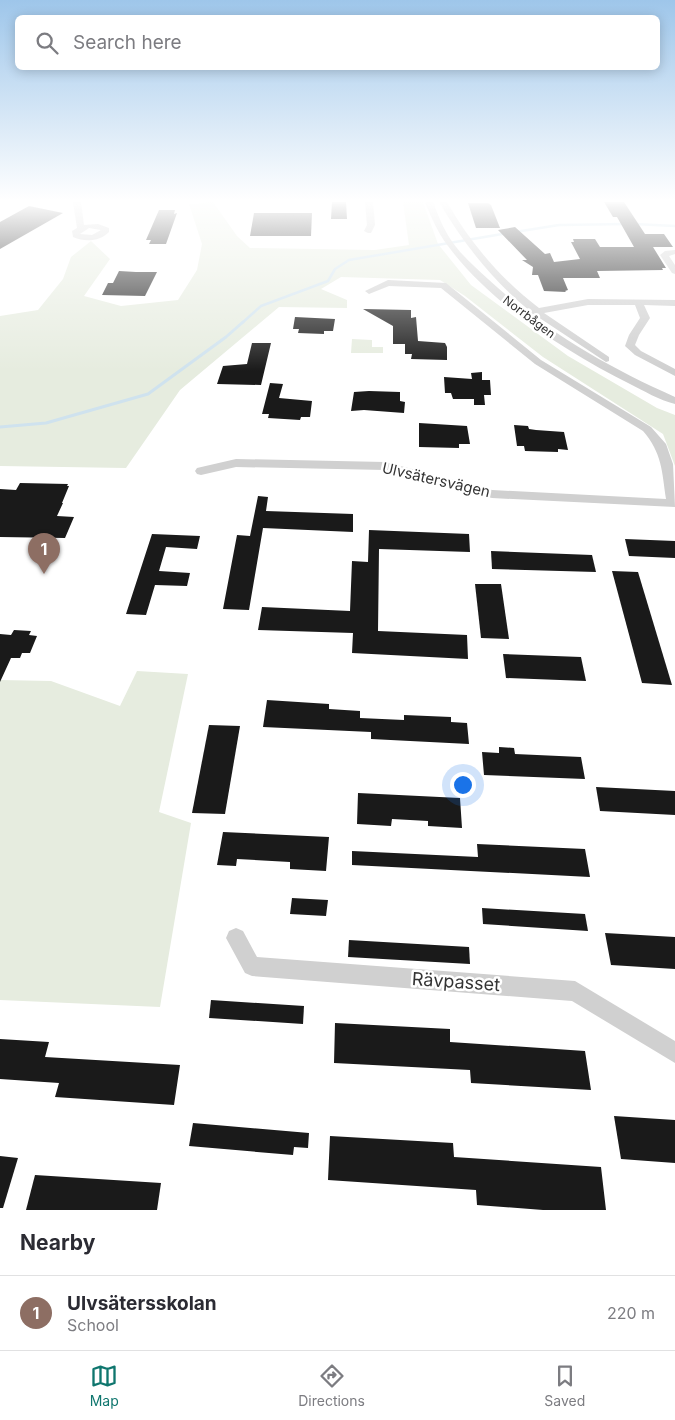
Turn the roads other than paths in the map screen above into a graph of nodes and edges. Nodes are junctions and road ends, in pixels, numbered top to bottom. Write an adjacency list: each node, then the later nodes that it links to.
1 (463, 258): 9 (street, Norrbågen)
2 (482, 258): 8 (street, Norrbågen)
3 (666, 258): 4 (street)
4 (675, 271)
5 (369, 291): 14 (street, Ulvsätersvägen)
6 (638, 303): 7 (street); 8 (street); 10 (street)
7 (675, 303)
8 (537, 312): 9 (street); 11 (street, Norrbågen)
9 (523, 314): 11 (street, Norrbågen)
10 (675, 372)
11 (661, 395): 12 (street, Norrbågen)
12 (675, 401)
13 (200, 471): 14 (street, Ulvsätersvägen)
14 (674, 502)
15 (236, 938): 16 (street, Rävpasset)
16 (675, 1052)

